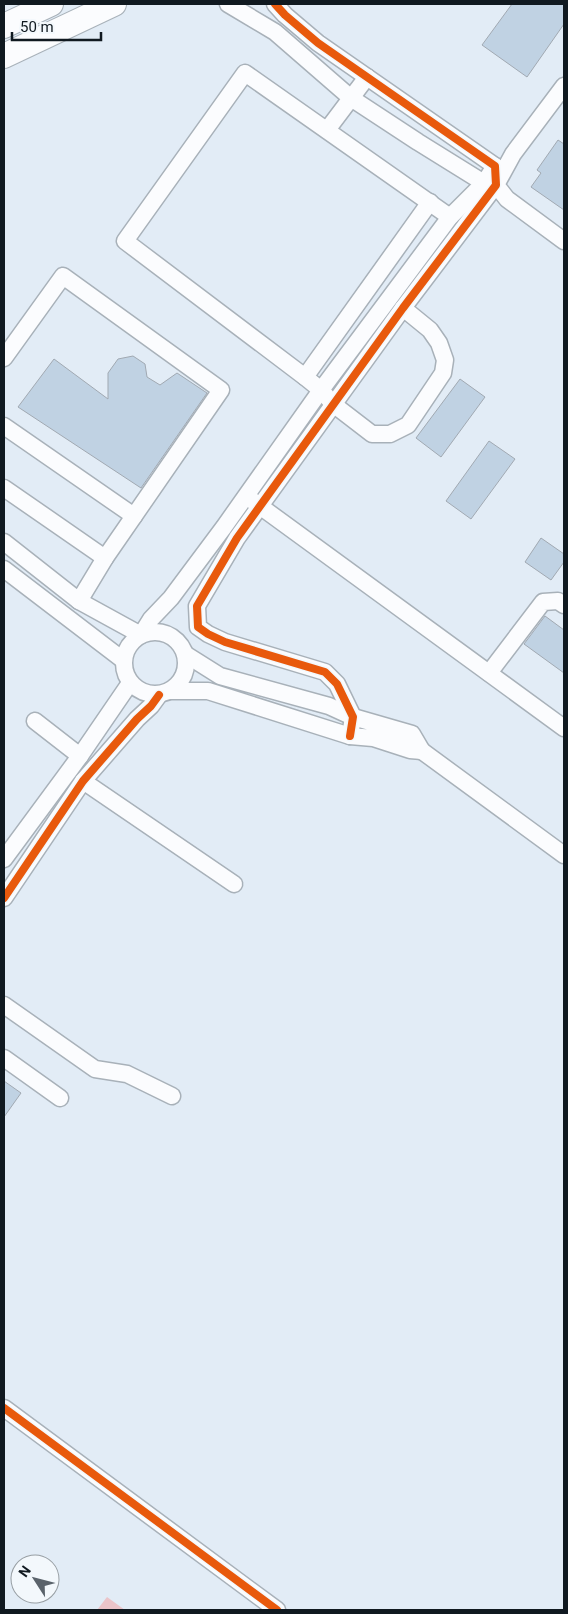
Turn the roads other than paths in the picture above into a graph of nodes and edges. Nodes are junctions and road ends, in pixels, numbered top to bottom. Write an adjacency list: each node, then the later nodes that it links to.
1 (51, 4): 5 (highway)
2 (114, 4): 6 (highway)
3 (228, 4): 9 (street)
4 (276, 4): 7 (street)
5 (4, 26)
6 (4, 56)
7 (367, 77): 9 (street); 11 (street)
8 (564, 86): 11 (street)
9 (351, 98): 10 (street); 11 (street)
10 (327, 130): 12 (street); 17 (street)
11 (490, 184): 13 (street); 14 (street); 15 (street)
12 (430, 202): 13 (street); 17 (street)
13 (450, 217): 18 (street)
14 (564, 241)
15 (403, 308): 19 (street); 19 (street)
16 (4, 358): 24 (street)
17 (305, 377): 18 (street)
18 (321, 390): 19 (street); 22 (street)
19 (334, 404): 23 (street)
20 (4, 426): 24 (street)
21 (4, 488): 26 (street)
22 (245, 495): 23 (street); 30 (street)
23 (260, 507): 33 (street); 36 (street)
24 (134, 516): 26 (street)
25 (4, 542): 28 (street)
26 (105, 558): 28 (street)
27 (4, 569): 32 (street)
28 (79, 601): 30 (street)
29 (564, 604): 33 (street)
30 (141, 634): 31 (street); 32 (street)
31 (185, 654): 35 (street); 36 (street)
32 (123, 660): 34 (street)
33 (489, 673): 38 (street)
34 (130, 683): 35 (street); 41 (street)
35 (164, 693): 39 (street); 42 (street)
36 (353, 717): 39 (street); 40 (street)
37 (35, 721): 41 (street)
38 (564, 728)
39 (350, 736): 40 (street)
40 (422, 750): 43 (street)
41 (80, 756): 44 (street)
42 (84, 781): 45 (street); 46 (street)
43 (564, 855)
44 (4, 859)
45 (234, 884)
46 (4, 898)
47 (4, 1005): 49 (street)
48 (4, 1058): 50 (street)
49 (172, 1096)
50 (60, 1098)
51 (4, 1408): 52 (street)
52 (277, 1610)

